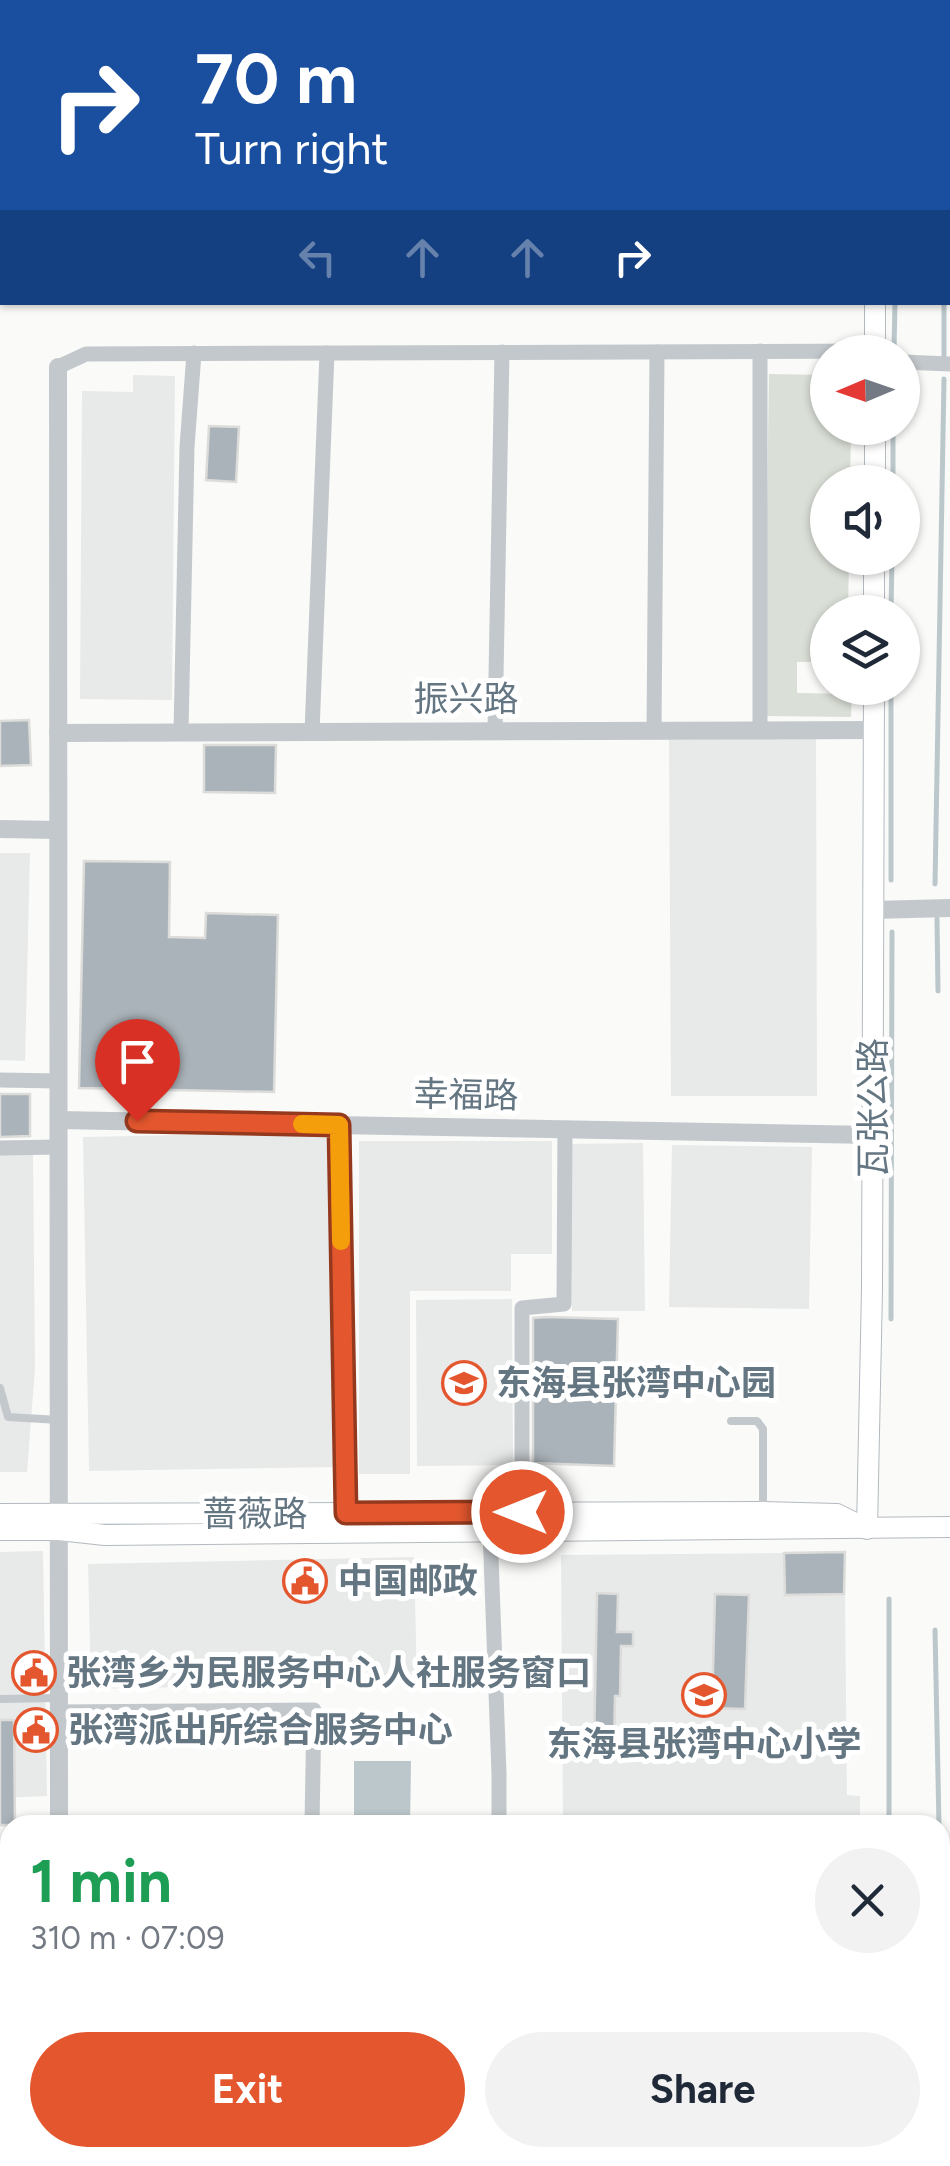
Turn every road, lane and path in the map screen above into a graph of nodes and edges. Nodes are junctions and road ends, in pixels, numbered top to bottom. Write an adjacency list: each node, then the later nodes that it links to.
1 (875, 305): 2 (main road)
2 (875, 335)
3 (760, 351): 4 (street); 6 (street); 13 (street)
4 (810, 351)
5 (502, 352): 6 (street); 8 (street); 15 (street)
6 (657, 352): 16 (street)
7 (194, 353): 8 (street); 11 (street); 17 (street)
8 (327, 353): 18 (street)
9 (920, 363): 10 (street)
10 (950, 364)
11 (58, 367): 19 (street)
12 (874, 705): 14 (main road, 瓦张公路)
13 (760, 730): 14 (street, 振兴路); 16 (street, 振兴路)
14 (874, 730): 23 (main road, 瓦张公路)
15 (495, 731): 16 (street, 振兴路); 18 (street, 振兴路)
16 (654, 731)
17 (180, 732): 18 (street, 振兴路); 19 (street, 振兴路)
18 (312, 732)
19 (58, 733): 21 (street)
20 (0, 829): 21 (street)
21 (58, 830): 25 (street)
22 (950, 908): 23 (street)
23 (873, 910): 29 (main road, 瓦张公路)
24 (0, 1080): 25 (street)
25 (58, 1081): 26 (street)
26 (58, 1120): 27 (street, 幸福路); 30 (street)
27 (339, 1125): 28 (street, 幸福路); 37 (street)
28 (565, 1129): 29 (street, 幸福路); 35 (street)
29 (873, 1135): 41 (main road, 瓦张公路)
30 (59, 1147): 31 (street); 33 (street)
31 (0, 1148)
32 (0, 1388): 33 (lane)
33 (59, 1420): 39 (street)
34 (731, 1421): 36 (lane)
35 (522, 1512): 36 (main road, 蔷薇路); 37 (main road, 蔷薇路)
36 (764, 1512): 41 (main road, 蔷薇路)
37 (346, 1513): 39 (main road, 蔷薇路)
38 (0, 1514): 39 (main road, 蔷薇路)
39 (59, 1522): 42 (main road, 蔷薇路); 43 (main road, 蔷薇路); 45 (street)
40 (950, 1527): 41 (main road, 蔷薇路)
41 (867, 1529): 43 (main road, 蔷薇路)
42 (0, 1530)
43 (490, 1530): 48 (street)
44 (0, 1700): 45 (lane)
45 (59, 1705): 46 (street); 47 (street)
46 (59, 1815)
47 (312, 1815)
48 (499, 1815)

